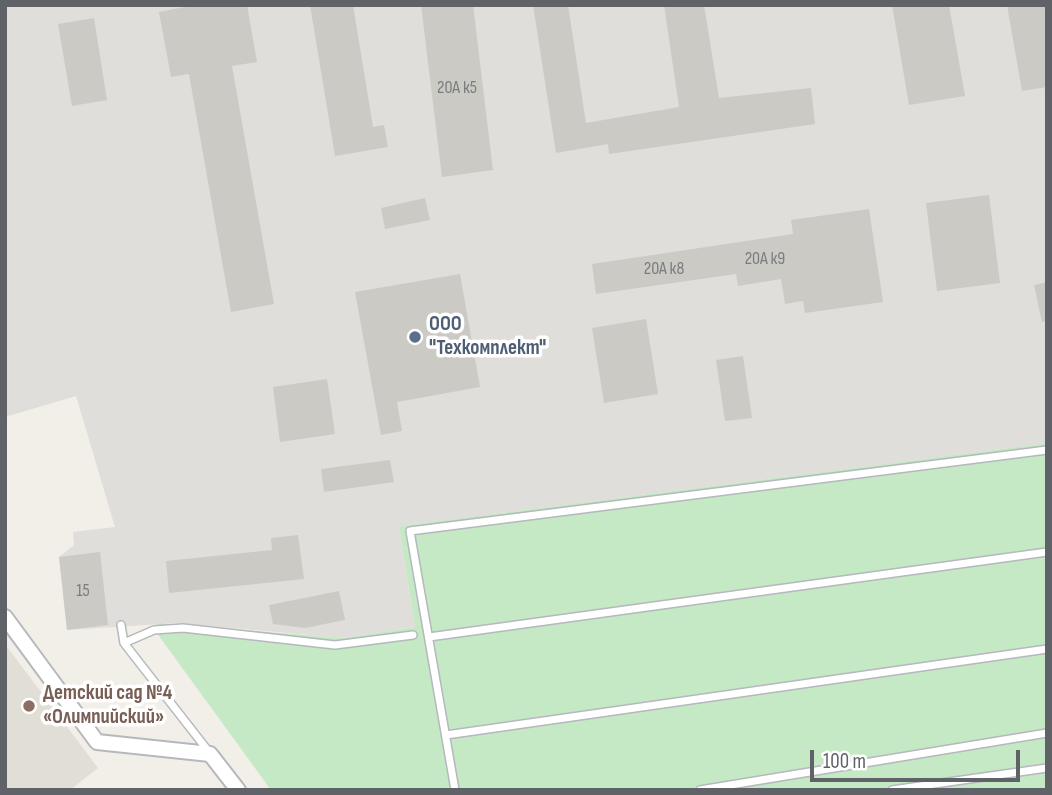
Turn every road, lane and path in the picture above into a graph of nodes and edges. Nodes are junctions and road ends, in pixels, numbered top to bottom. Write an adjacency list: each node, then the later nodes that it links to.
1 (1047, 450): 6 (lane)
2 (1047, 552): 6 (lane)
3 (5, 617): 11 (street)
4 (121, 625): 7 (lane)
5 (413, 635): 7 (lane)
6 (429, 637): 10 (lane)
7 (124, 643): 11 (lane)
8 (1047, 649): 10 (lane)
9 (1047, 733): 15 (lane)
10 (446, 735): 14 (lane)
11 (210, 754): 13 (street)
12 (1047, 768): 16 (lane)
13 (238, 790)
14 (455, 790)
15 (700, 790)
16 (892, 790)

